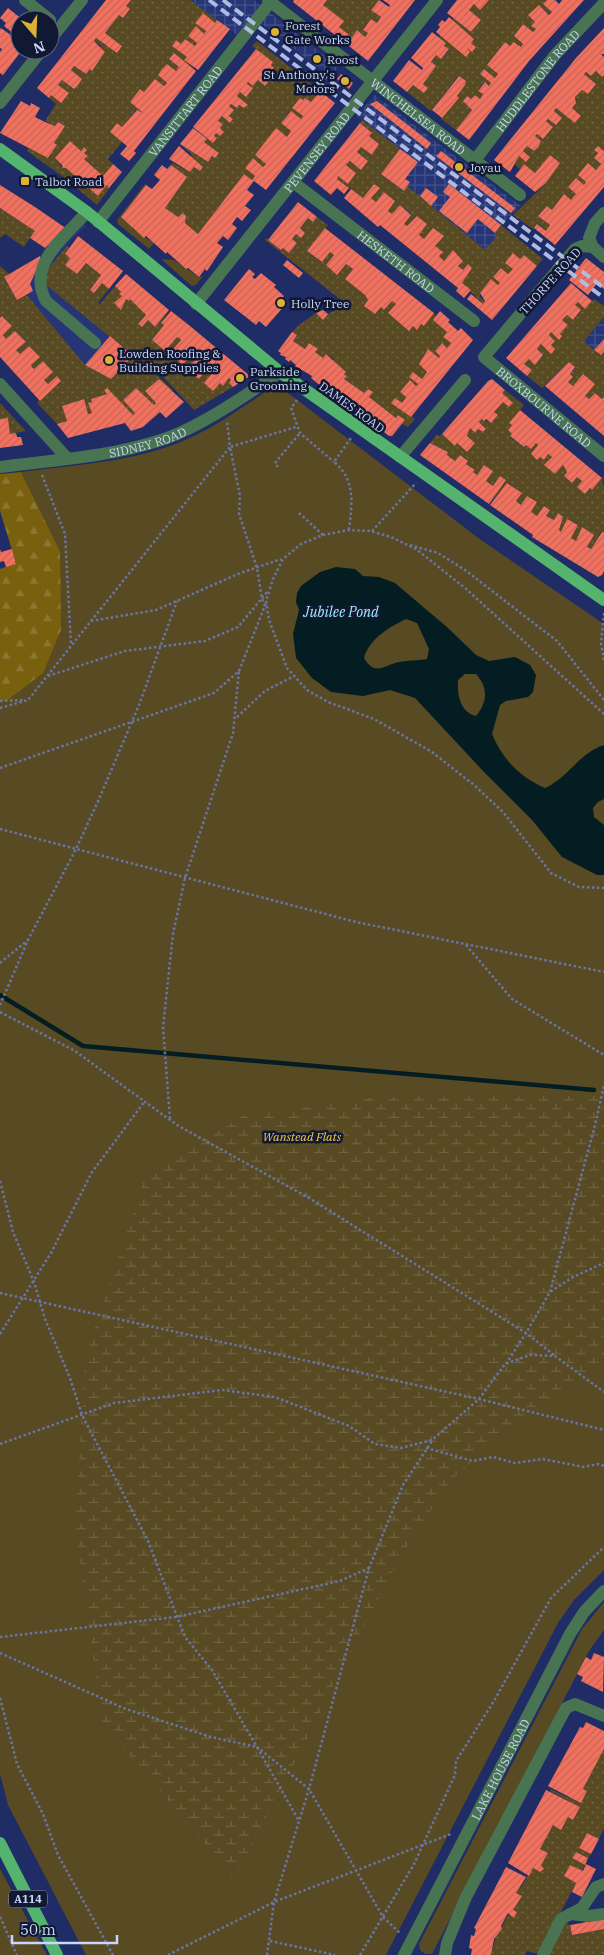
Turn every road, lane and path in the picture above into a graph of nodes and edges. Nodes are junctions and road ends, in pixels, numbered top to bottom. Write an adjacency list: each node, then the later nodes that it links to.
1 (25, 0): 6 (street)
2 (82, 0): 7 (street)
3 (437, 0): 9 (street, PEVENSEY ROAD)
4 (271, 1): 9 (street, WINCHELSEA ROAD); 17 (street, VANSITTART ROAD)
5 (604, 2): 12 (street, HUDDLESTONE ROAD)
6 (37, 10)
7 (60, 17)
8 (34, 60): 10 (street)
9 (373, 81): 12 (street, WINCHELSEA ROAD); 13 (street, PEVENSEY ROAD)
10 (0, 103)
11 (0, 149): 15 (main road, DAMES ROAD)
12 (475, 160): 14 (street, WINCHELSEA ROAD)
13 (293, 182): 20 (street, PEVENSEY ROAD); 21 (street, HESKETH ROAD)
14 (520, 195)
15 (87, 212): 17 (main road, DAMES ROAD); 22 (street)
16 (604, 213): 18 (street, THORPE ROAD)
17 (98, 222): 20 (main road, DAMES ROAD)
18 (593, 247): 19 (street); 23 (street, THORPE ROAD)
19 (604, 257)
20 (196, 304): 24 (main road, DAMES ROAD)
21 (474, 321)
22 (95, 343)
23 (484, 356): 35 (street, BROXBOURNE ROAD)
24 (280, 372): 27 (main road, DAMES ROAD); 28 (street, SIDNEY ROAD)
25 (465, 380): 36 (street)
26 (0, 384): 37 (street)
27 (305, 389): 29 (path); 36 (main road, DAMES ROAD)
28 (222, 408): 34 (path); 37 (street, SIDNEY ROAD)
29 (296, 427): 31 (path); 34 (path)
30 (355, 432): 39 (path)
31 (300, 433): 32 (path); 41 (path)
32 (306, 439): 33 (path); 39 (path)
33 (303, 442)
34 (230, 447): 49 (path); 58 (path)
35 (604, 456)
36 (400, 457): 52 (main road, DAMES ROAD)
37 (67, 458): 38 (street, SIDNEY ROAD)
38 (36, 462): 40 (street, SIDNEY ROAD); 59 (path)
39 (334, 462): 44 (path)
40 (0, 467)
41 (278, 467)
42 (421, 477): 45 (path)
43 (299, 512): 46 (path)
44 (349, 530): 45 (path); 46 (path)
45 (372, 531): 47 (path)
46 (323, 534): 48 (path)
47 (401, 542): 66 (path); 69 (path)
48 (283, 559): 49 (path); 50 (path)
49 (257, 568): 51 (path); 53 (path)
50 (269, 590): 51 (path); 54 (path)
51 (262, 599): 55 (path); 60 (path)
52 (604, 599)
53 (177, 601): 58 (path); 60 (path)
54 (266, 601): 55 (path); 56 (path)
55 (264, 605): 56 (path); 62 (path)
56 (268, 612): 63 (path)
57 (604, 613): 61 (path)
58 (91, 621): 59 (path)
59 (71, 646): 64 (path)
60 (159, 646): 64 (path); 71 (path)
61 (604, 660)
62 (239, 671): 70 (path); 71 (path)
63 (294, 676): 70 (path); 76 (path)
64 (46, 677): 65 (path)
65 (28, 700): 67 (path); 68 (path)
66 (604, 700)
67 (0, 701)
68 (0, 708)
69 (604, 714)
70 (236, 718): 75 (path)
71 (131, 722): 72 (path); 74 (path)
72 (0, 768)
73 (0, 829): 74 (path)
74 (76, 849): 75 (path); 77 (path)
75 (185, 878): 78 (path); 86 (path)
76 (604, 888)
77 (28, 940): 79 (path); 81 (path)
78 (466, 945): 80 (path); 83 (path)
79 (0, 963)
80 (604, 972)
81 (0, 1005)
82 (0, 1012): 85 (path)
83 (604, 1055)
84 (604, 1086): 90 (path)
85 (145, 1101): 86 (path); 89 (path)
86 (170, 1120): 94 (path)
87 (0, 1181): 89 (path)
88 (604, 1263): 90 (path)
89 (34, 1282): 92 (path); 93 (path)
90 (550, 1292): 94 (path)
91 (0, 1293): 92 (path)
92 (23, 1298): 93 (path); 95 (path)
93 (40, 1302): 99 (path); 100 (path)
94 (526, 1333): 96 (path); 97 (path)
95 (0, 1334)
96 (555, 1356): 97 (path); 98 (path)
97 (505, 1364): 99 (path)
98 (604, 1392)
99 (479, 1399): 101 (path); 102 (path)
100 (82, 1415): 102 (path); 103 (path); 109 (path)
101 (604, 1430)
102 (432, 1440): 104 (path)
103 (0, 1444)
104 (426, 1448): 105 (path); 107 (path)
105 (604, 1466)
106 (604, 1547): 119 (path)
107 (369, 1568): 109 (path); 115 (path)
108 (604, 1591): 136 (street, LAKE HOUSE ROAD)
109 (176, 1617): 110 (path); 114 (path)
110 (0, 1637)
111 (0, 1653): 114 (path)
112 (0, 1698): 131 (path)
113 (604, 1716): 137 (street)
114 (258, 1747): 115 (path); 116 (path)
115 (309, 1789): 116 (path); 120 (path)
116 (299, 1821): 122 (path)
117 (453, 1833): 119 (path)
118 (0, 1843): 130 (main road, A114)
119 (424, 1844): 120 (path); 126 (path)
120 (356, 1869): 122 (path); 126 (path)
121 (604, 1884): 123 (street)
122 (274, 1902): 128 (path); 132 (path)
123 (568, 1914): 124 (street); 138 (street)
124 (604, 1914)
125 (0, 1917): 129 (path)
126 (383, 1917): 127 (path); 135 (path)
127 (401, 1934)
128 (270, 1941): 133 (path); 134 (path)
129 (17, 1955)
130 (57, 1955)
131 (113, 1955)
132 (168, 1955)
133 (267, 1955)
134 (334, 1955)
135 (360, 1955)
136 (404, 1955)
137 (445, 1955)
138 (543, 1955)

